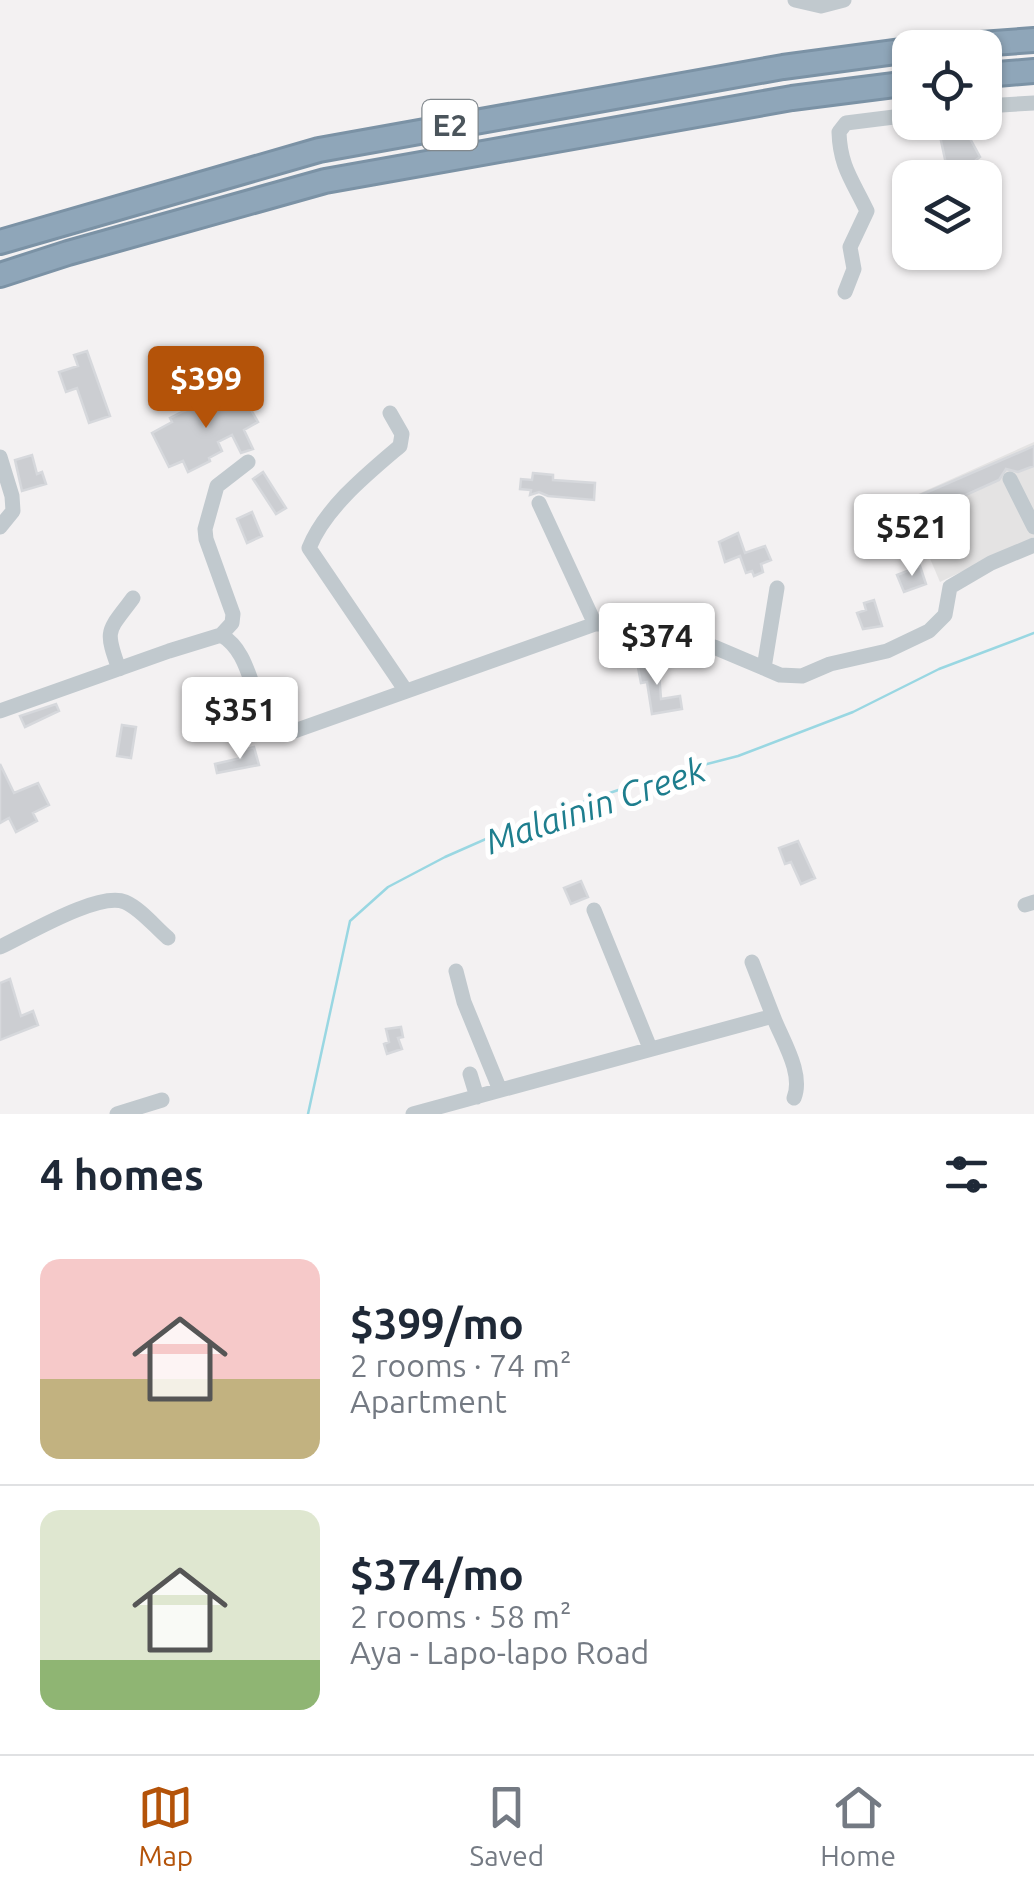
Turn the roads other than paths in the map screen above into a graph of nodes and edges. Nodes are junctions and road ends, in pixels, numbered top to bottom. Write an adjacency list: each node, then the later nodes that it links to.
1 (795, 0): 2 (street)
2 (844, 0)
3 (1034, 40): 4 (highway)
4 (1002, 42)
5 (892, 53): 12 (highway, E2)
6 (1034, 71): 7 (highway)
7 (1002, 74)
8 (892, 85): 13 (highway, E2)
9 (1034, 103): 10 (street)
10 (1002, 105)
11 (892, 117): 14 (street)
12 (0, 242)
13 (0, 275)
14 (845, 292)
15 (390, 413): 29 (street)
16 (1, 462): 20 (street)
17 (248, 462): 26 (street)
18 (1010, 479): 21 (street)
19 (539, 503): 25 (street)
20 (0, 527)
21 (1034, 527)
22 (1034, 545): 28 (street)
23 (777, 588): 28 (street)
24 (133, 598): 27 (street)
25 (596, 624): 28 (street); 29 (street)
26 (221, 635): 27 (street); 29 (street)
27 (119, 668): 30 (street)
28 (764, 668)
29 (406, 691)
30 (0, 711)
31 (594, 910): 37 (street)
32 (168, 938): 33 (street)
33 (0, 947)
34 (752, 962): 36 (street)
35 (456, 971): 39 (street)
36 (773, 1016): 37 (street); 41 (street)
37 (650, 1048): 39 (street)
38 (470, 1074): 40 (street)
39 (500, 1090): 40 (street)
40 (476, 1097): 43 (street)
41 (794, 1098)
42 (162, 1100): 44 (street)
43 (443, 1110): 45 (street)
44 (117, 1114)
45 (413, 1114)

